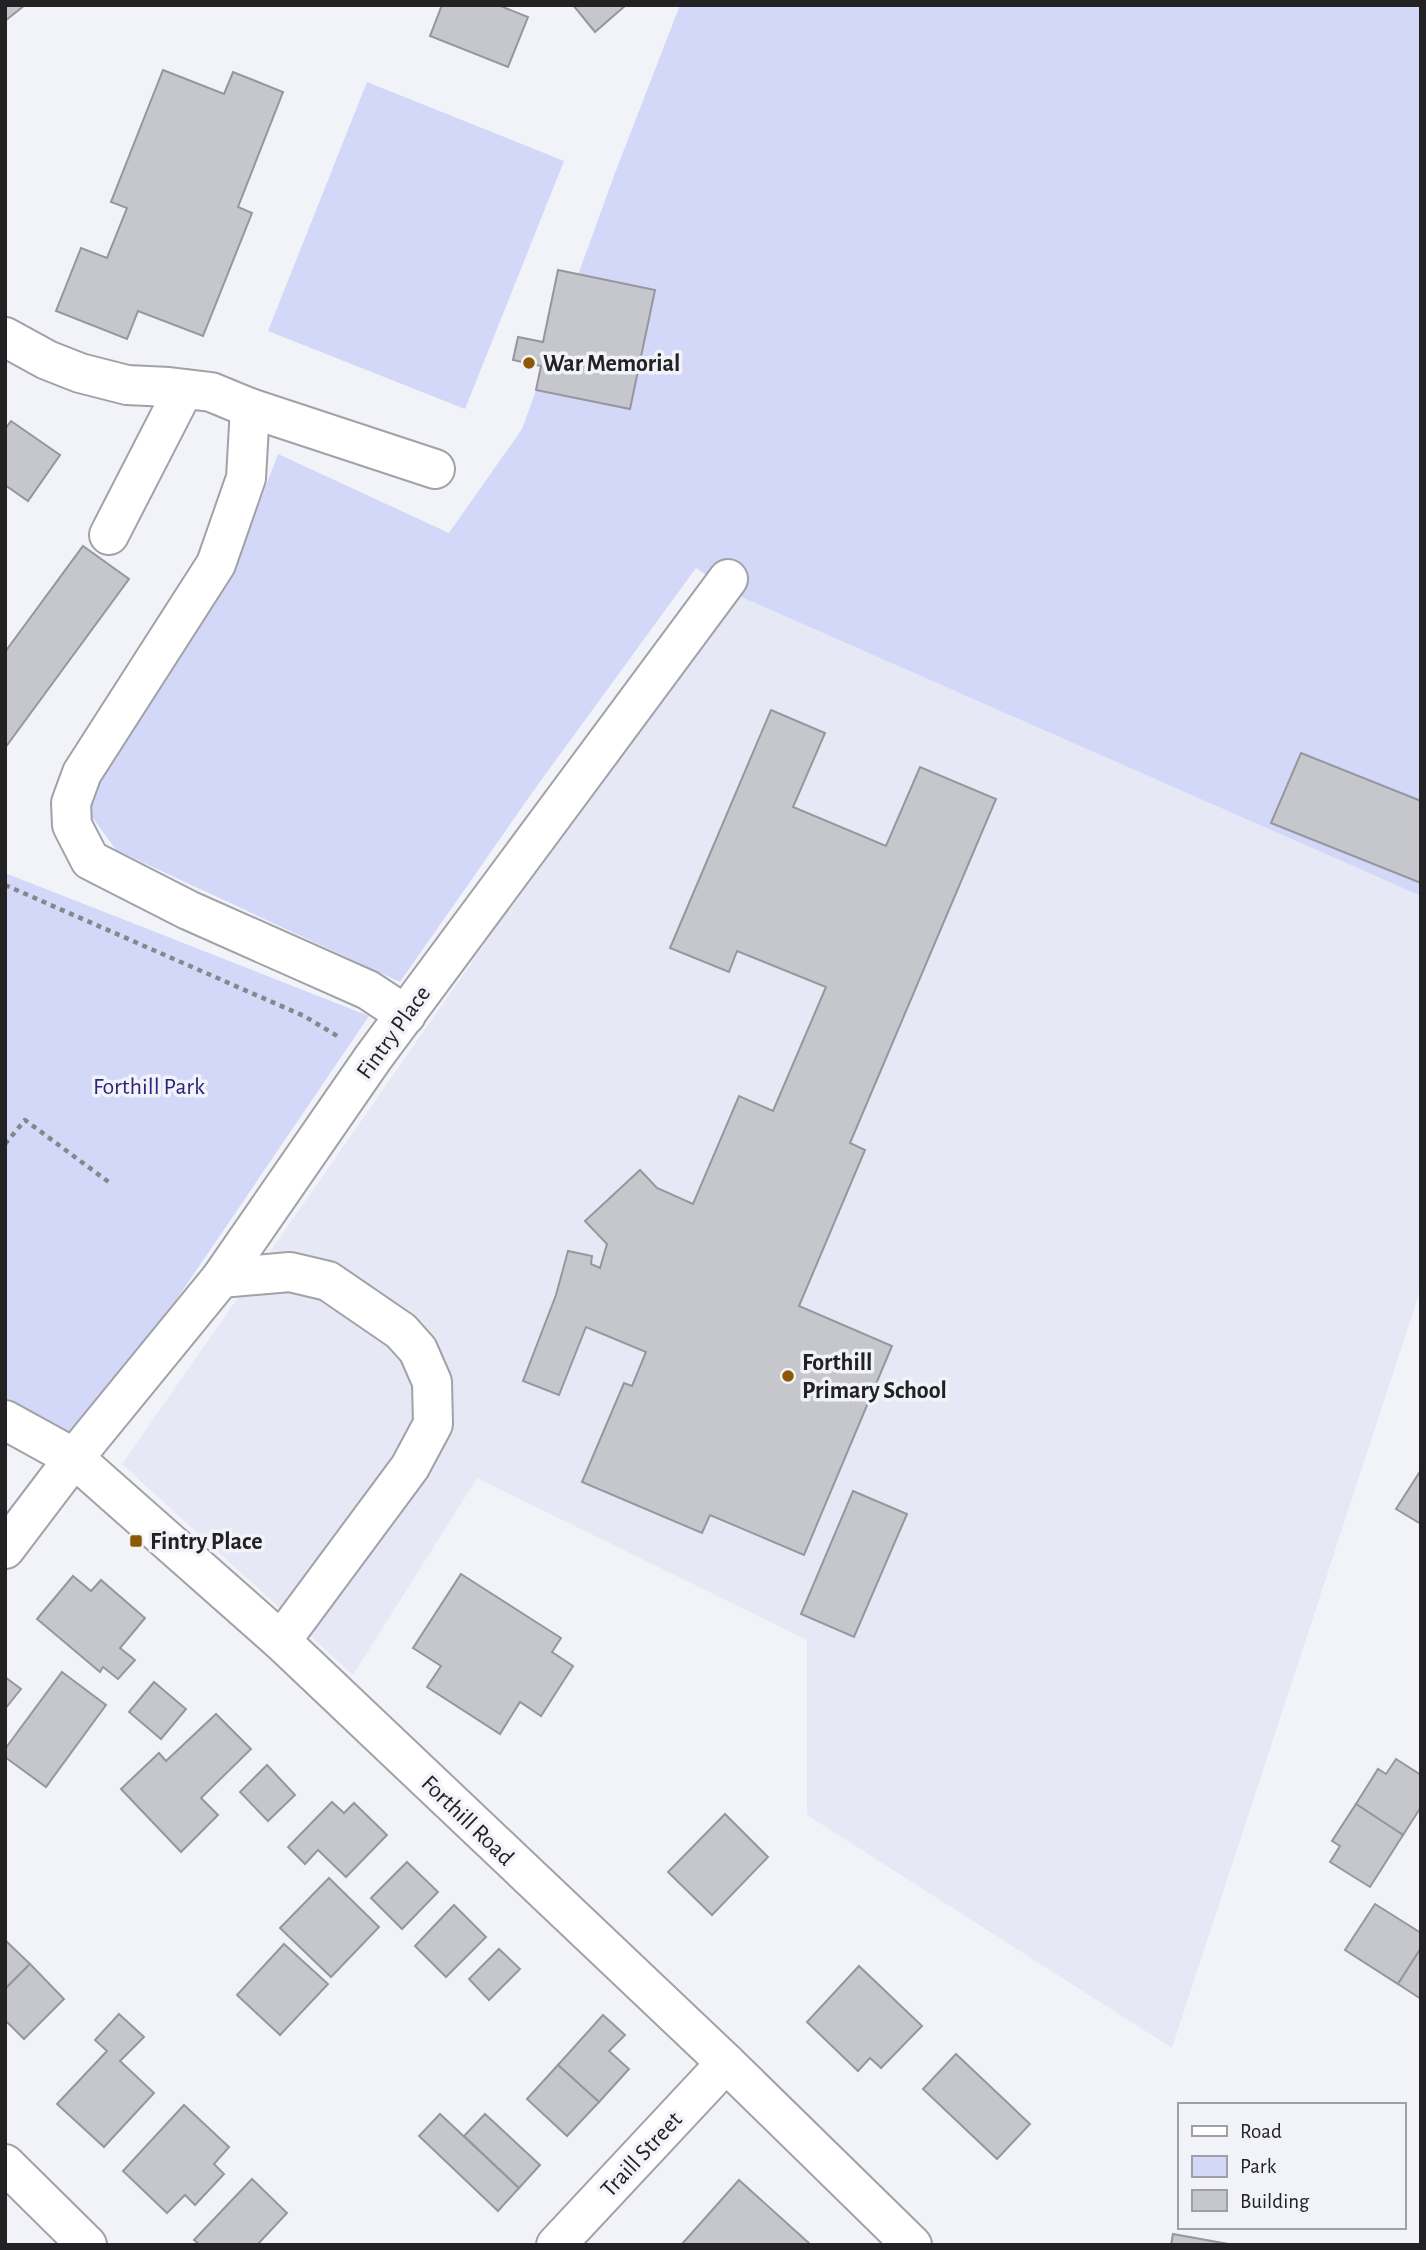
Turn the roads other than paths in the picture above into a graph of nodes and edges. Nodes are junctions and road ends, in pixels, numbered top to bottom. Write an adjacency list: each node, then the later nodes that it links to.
1 (5, 337): 2 (street)
2 (184, 388): 3 (street); 5 (street)
3 (250, 408): 4 (street); 7 (street)
4 (435, 470)
5 (109, 535)
6 (728, 579): 7 (street, Fintry Place)
7 (405, 1015): 8 (street, Fintry Place)
8 (221, 1278): 10 (street, Fintry Place); 12 (street)
9 (5, 1420): 10 (street, Forthill Road)
10 (74, 1458): 11 (street, Fintry Place); 12 (street, Forthill Road)
11 (5, 1549)
12 (281, 1641): 13 (street, Forthill Road)
13 (726, 2063): 16 (street, Traill Street); 17 (street, Forthill Road)
14 (5, 2164): 15 (street)
15 (87, 2245)
16 (556, 2245)
17 (912, 2245)

